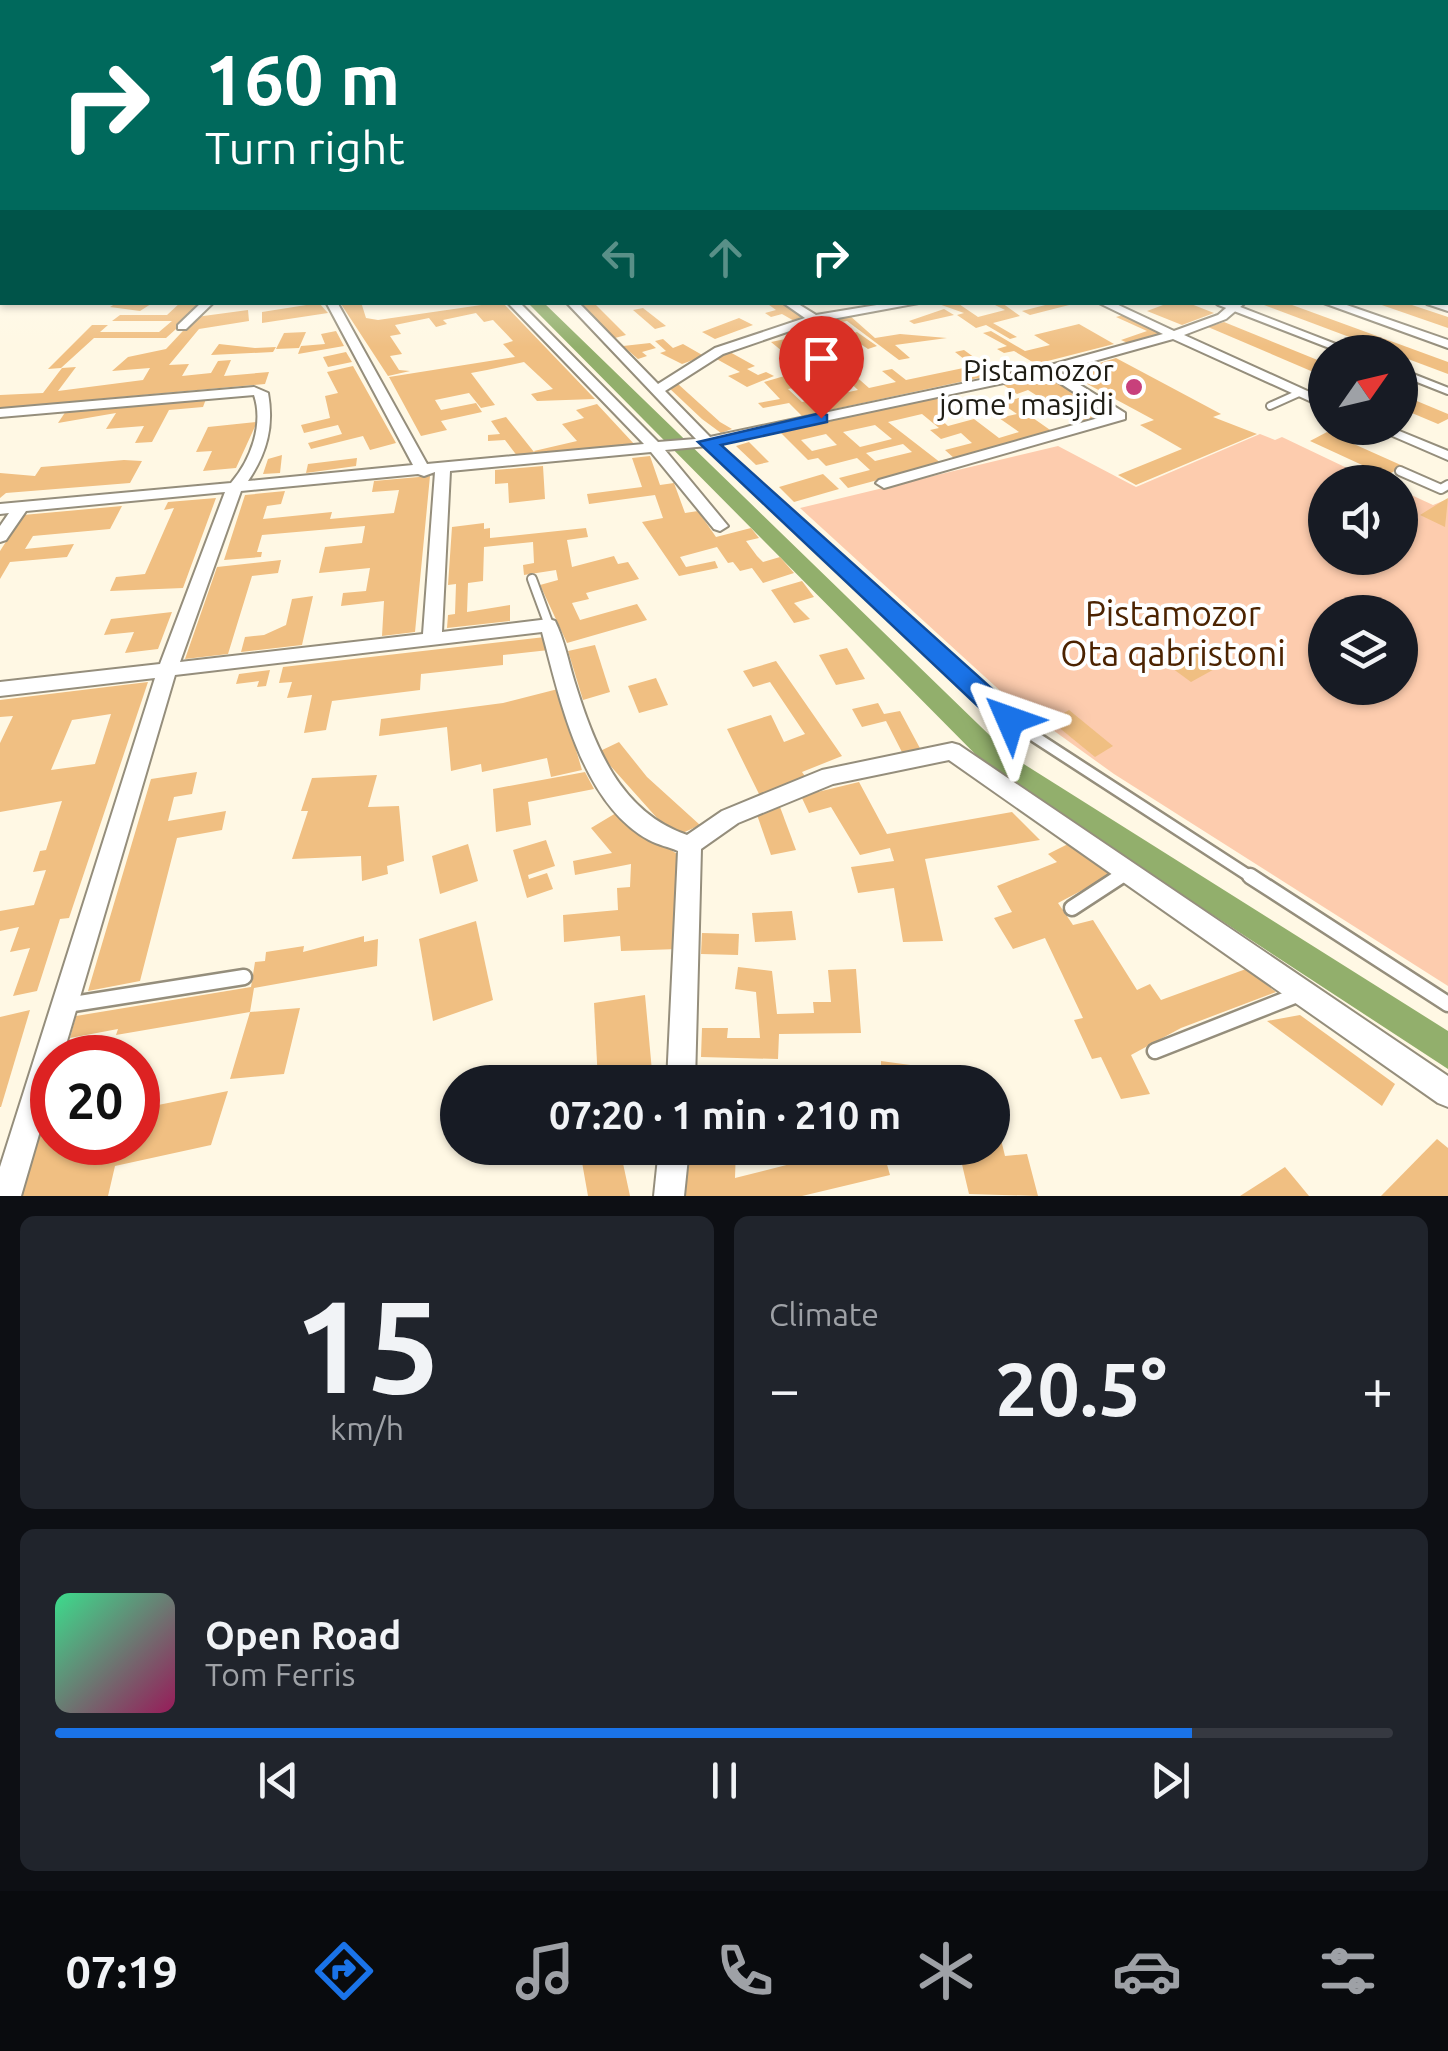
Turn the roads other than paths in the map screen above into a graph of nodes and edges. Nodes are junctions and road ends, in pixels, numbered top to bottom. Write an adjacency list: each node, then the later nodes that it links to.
1 (205, 305): 14 (street)
2 (335, 305): 30 (street)
3 (515, 305): 28 (street)
4 (574, 305): 20 (street)
5 (792, 305): 13 (street)
6 (901, 305): 13 (street)
7 (1108, 305): 12 (street)
8 (1132, 305): 12 (street)
9 (1229, 305): 15 (street)
10 (1232, 305): 16 (lane)
11 (1335, 305): 17 (street)
12 (1119, 310): 15 (street)
13 (814, 319): 20 (street)
14 (182, 327)
15 (1175, 334): 18 (street); 22 (street)
16 (1308, 336)
17 (1448, 344)
18 (1048, 370): 26 (street); 32 (street)
19 (1418, 379): 21 (lane)
20 (656, 391): 26 (street)
21 (1448, 391)
22 (1300, 393): 23 (street); 24 (lane)
23 (1308, 397)
24 (1270, 406)
25 (0, 413): 34 (street)
26 (707, 442): 28 (street); 49 (lane)
27 (1418, 443): 29 (street)
28 (656, 448): 30 (street); 37 (street)
29 (1448, 456)
30 (434, 471): 34 (street); 41 (street)
31 (1418, 478): 33 (lane)
32 (884, 483)
33 (1448, 485)
34 (234, 488): 35 (street); 42 (street)
35 (21, 506): 36 (street); 38 (street)
36 (0, 508)
37 (720, 526)
38 (0, 537)
39 (532, 579): 40 (lane)
40 (550, 625): 41 (street); 44 (street)
41 (432, 639): 42 (street)
42 (167, 670): 43 (street); 50 (street)
43 (0, 689)
44 (690, 845): 45 (street); 52 (street)
45 (1127, 872): 46 (lane); 48 (street)
46 (1072, 908)
47 (244, 977): 50 (lane)
48 (1300, 994): 51 (lane); 53 (street)
49 (1448, 1004)
50 (64, 1006): 55 (street)
51 (1155, 1051)
52 (682, 1065)
53 (1448, 1093)
54 (672, 1165): 56 (street)
55 (6, 1196)
56 (668, 1196)

